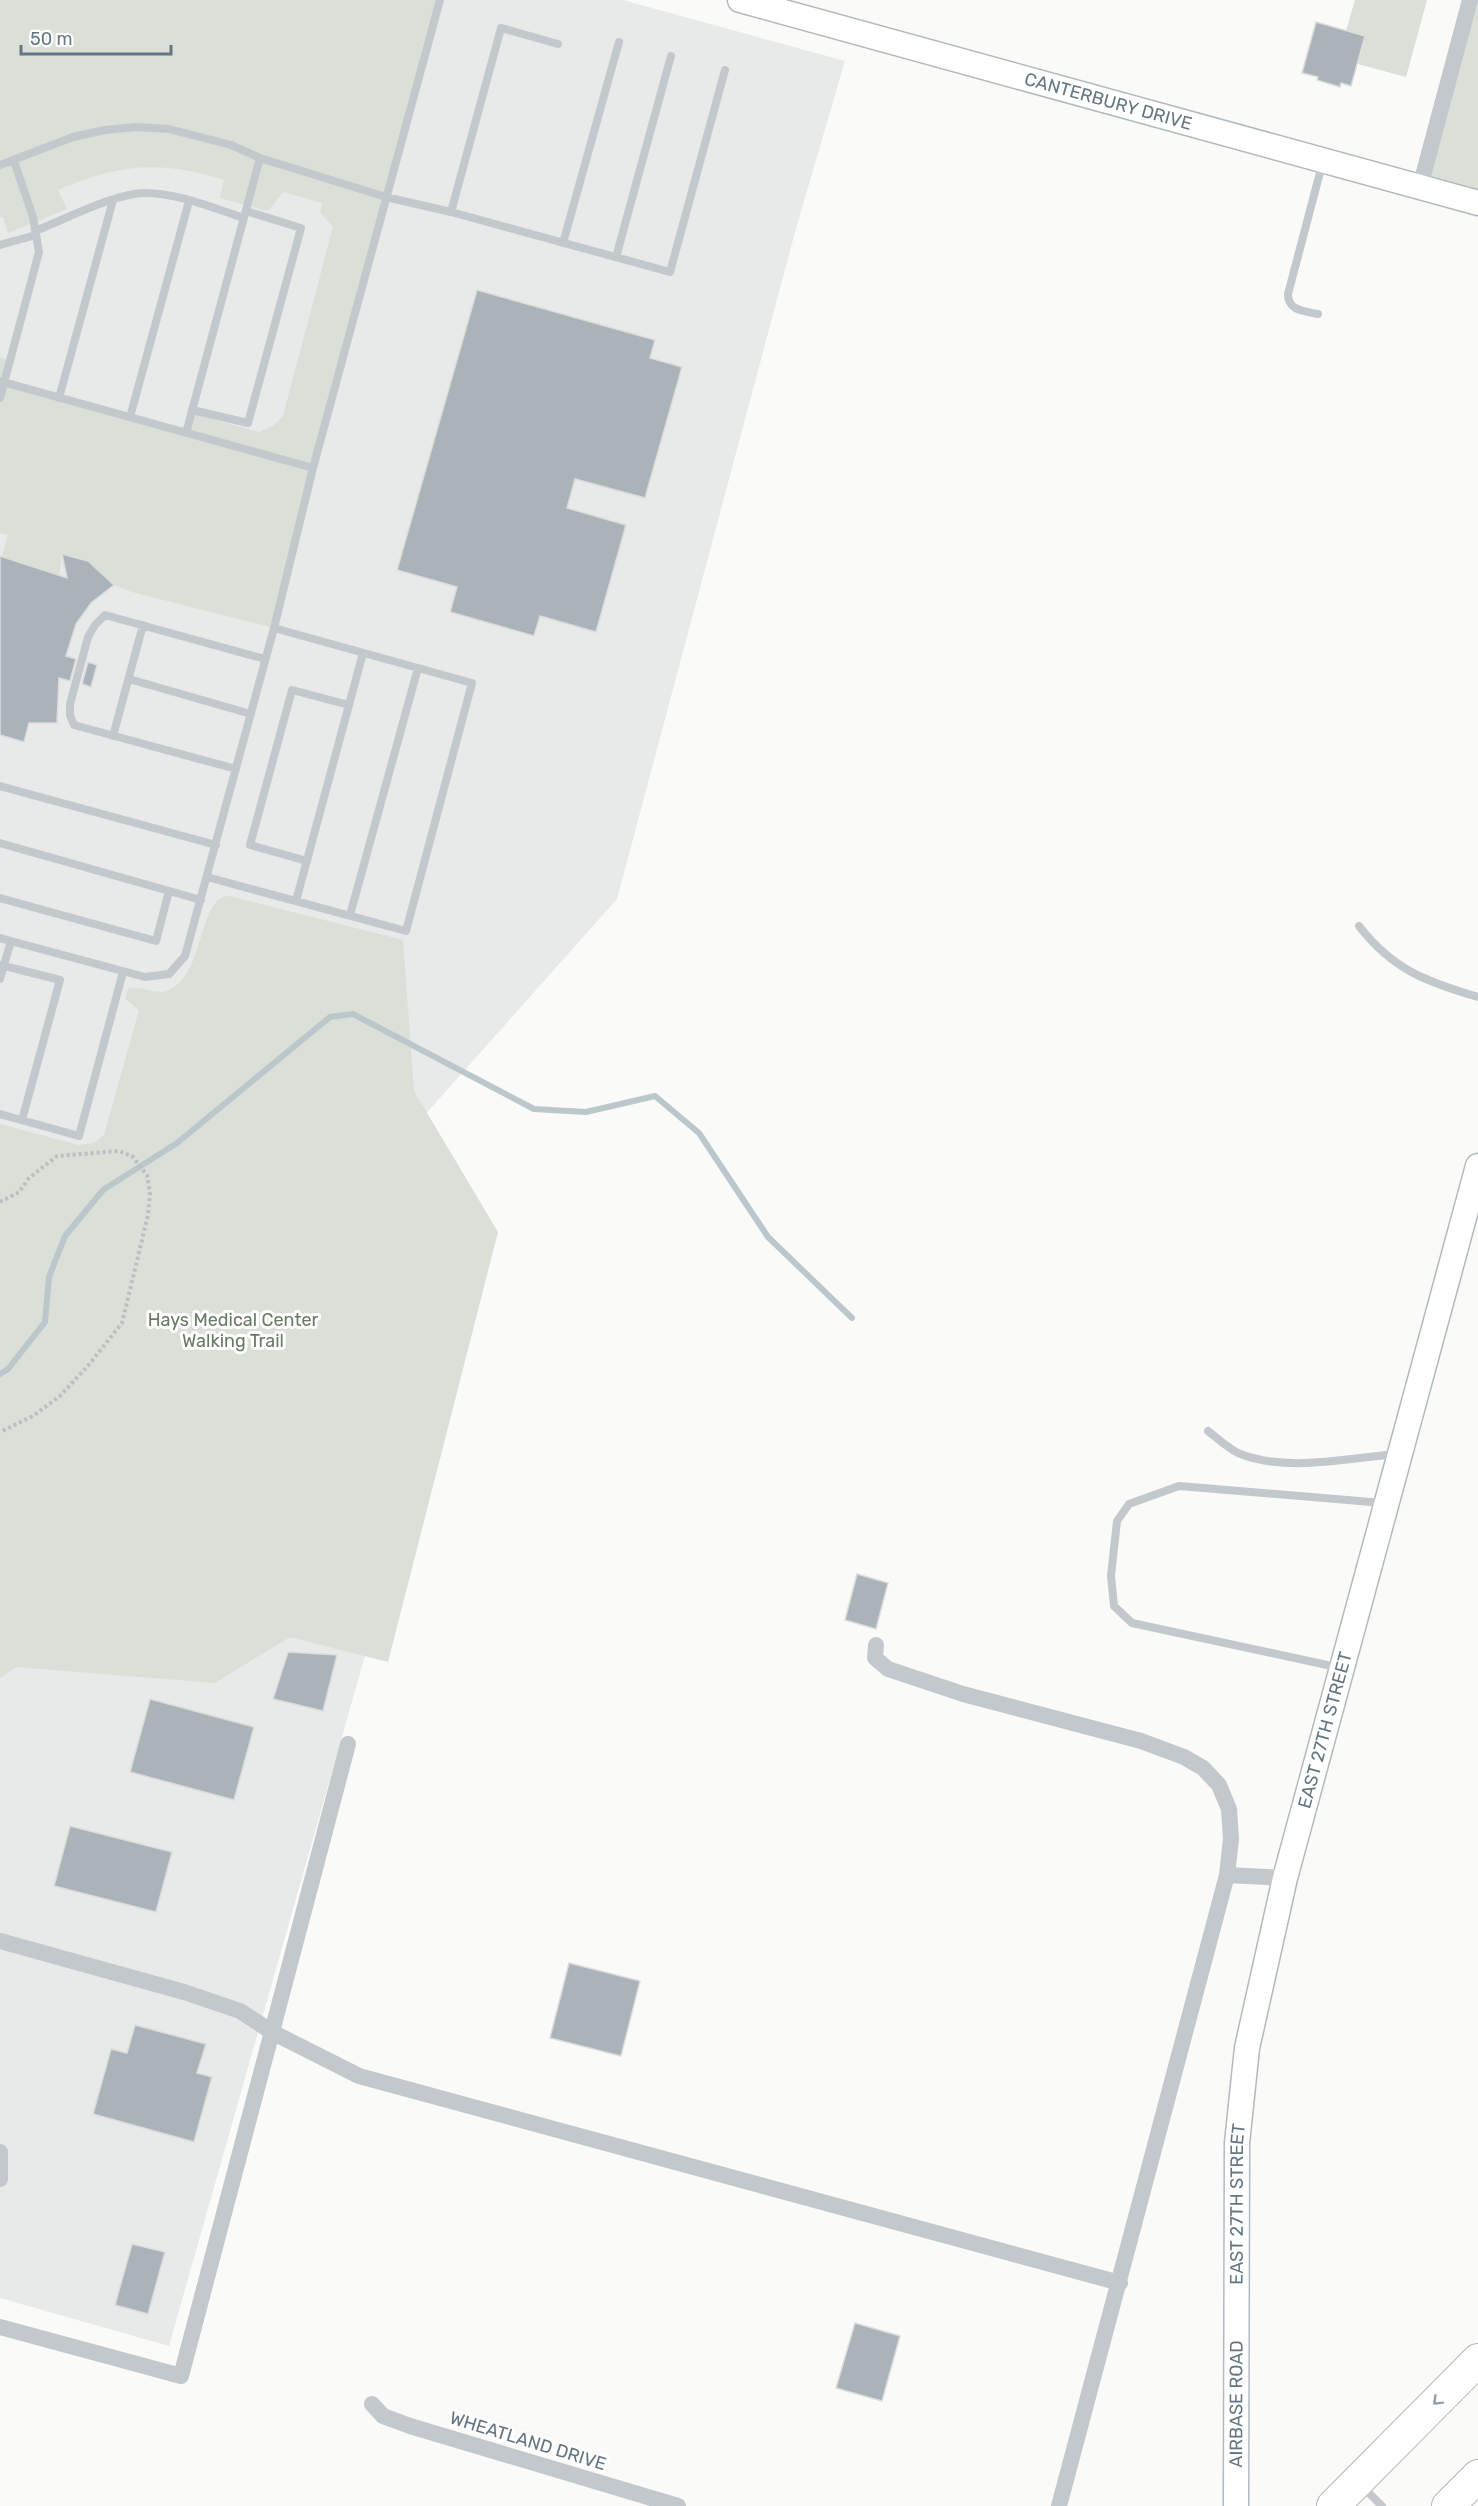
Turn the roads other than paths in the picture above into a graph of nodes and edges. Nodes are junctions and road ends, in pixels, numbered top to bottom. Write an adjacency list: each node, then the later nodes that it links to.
1 (440, 0): 13 (lane)
2 (740, 0): 10 (main road, CANTERBURY DRIVE)
3 (1470, 0): 12 (street)
4 (619, 42): 20 (lane)
5 (558, 44): 17 (lane)
6 (671, 56): 22 (lane)
7 (725, 70): 22 (lane)
8 (260, 158): 9 (lane); 13 (lane); 18 (lane)
9 (14, 161): 11 (lane); 19 (lane)
10 (1323, 161): 12 (main road, CANTERBURY DRIVE); 23 (lane)
11 (0, 165)
12 (1420, 188): 16 (main road, CANTERBURY DRIVE)
13 (386, 197): 17 (lane); 30 (lane)
14 (113, 200): 15 (lane); 19 (lane); 26 (lane)
15 (189, 201): 18 (lane); 28 (lane)
16 (1478, 204)
17 (451, 212): 20 (lane)
18 (245, 215): 27 (lane); 27 (lane)
19 (35, 233): 21 (lane); 24 (lane)
20 (563, 243): 22 (lane)
21 (0, 245)
22 (616, 257)
23 (1318, 314)
24 (2, 382): 25 (lane); 26 (lane)
25 (0, 398)
26 (59, 398): 28 (lane)
27 (192, 410): 29 (lane)
28 (130, 417): 29 (lane)
29 (186, 433): 30 (lane)
30 (313, 468): 32 (lane)
31 (143, 625): 34 (lane); 36 (lane); 39 (lane)
32 (274, 628): 33 (lane); 34 (lane)
33 (363, 653): 35 (lane); 37 (lane)
34 (266, 659): 38 (lane)
35 (418, 668): 50 (lane); 50 (lane)
36 (129, 679): 38 (lane); 39 (lane)
37 (349, 705): 44 (lane); 44 (lane)
38 (251, 714): 40 (lane)
39 (113, 736): 40 (lane)
40 (236, 769): 43 (lane)
41 (0, 786): 43 (lane)
42 (0, 843): 46 (lane)
43 (216, 845): 45 (lane)
44 (307, 861): 49 (lane)
45 (207, 877): 48 (lane); 49 (lane)
46 (169, 891): 47 (lane); 48 (lane)
47 (0, 898)
48 (201, 900): 55 (lane)
49 (296, 901): 50 (lane)
50 (350, 915)
51 (1359, 926): 57 (lane)
52 (0, 938): 53 (lane)
53 (10, 941): 54 (lane); 55 (lane)
54 (2, 965): 56 (lane); 59 (lane)
55 (123, 972): 59 (lane)
56 (0, 979)
57 (1478, 997)
58 (0, 1114): 59 (lane)
59 (22, 1120)
60 (1478, 1166): 62 (main road, EAST 27TH STREET)
61 (1208, 1431): 62 (lane)
62 (1400, 1453): 63 (main road, EAST 27TH STREET)
63 (1387, 1503): 65 (main road, EAST 27TH STREET); 65 (lane)
64 (876, 1645): 67 (street)
65 (1342, 1668): 68 (main road, EAST 27TH STREET)
66 (348, 1744): 70 (street)
67 (1227, 1875): 68 (street); 73 (street)
68 (1285, 1878): 74 (main road, EAST 27TH STREET)
69 (0, 1941): 70 (street)
70 (272, 2032): 73 (street); 75 (street)
71 (0, 2152): 72 (street)
72 (0, 2179)
73 (1119, 2283): 82 (street)
74 (1236, 2303): 80 (main road, AIRBASE ROAD)
75 (0, 2327)
76 (1478, 2360): 79 (highway, one-way to 79)
77 (372, 2404): 81 (street, WHEATLAND DRIVE)
78 (1478, 2476): 85 (highway)
79 (1358, 2481): 83 (highway); 84 (lane)
80 (1236, 2503)
81 (678, 2506)
82 (1059, 2506)
83 (1333, 2506)
84 (1382, 2506)
85 (1448, 2506)

